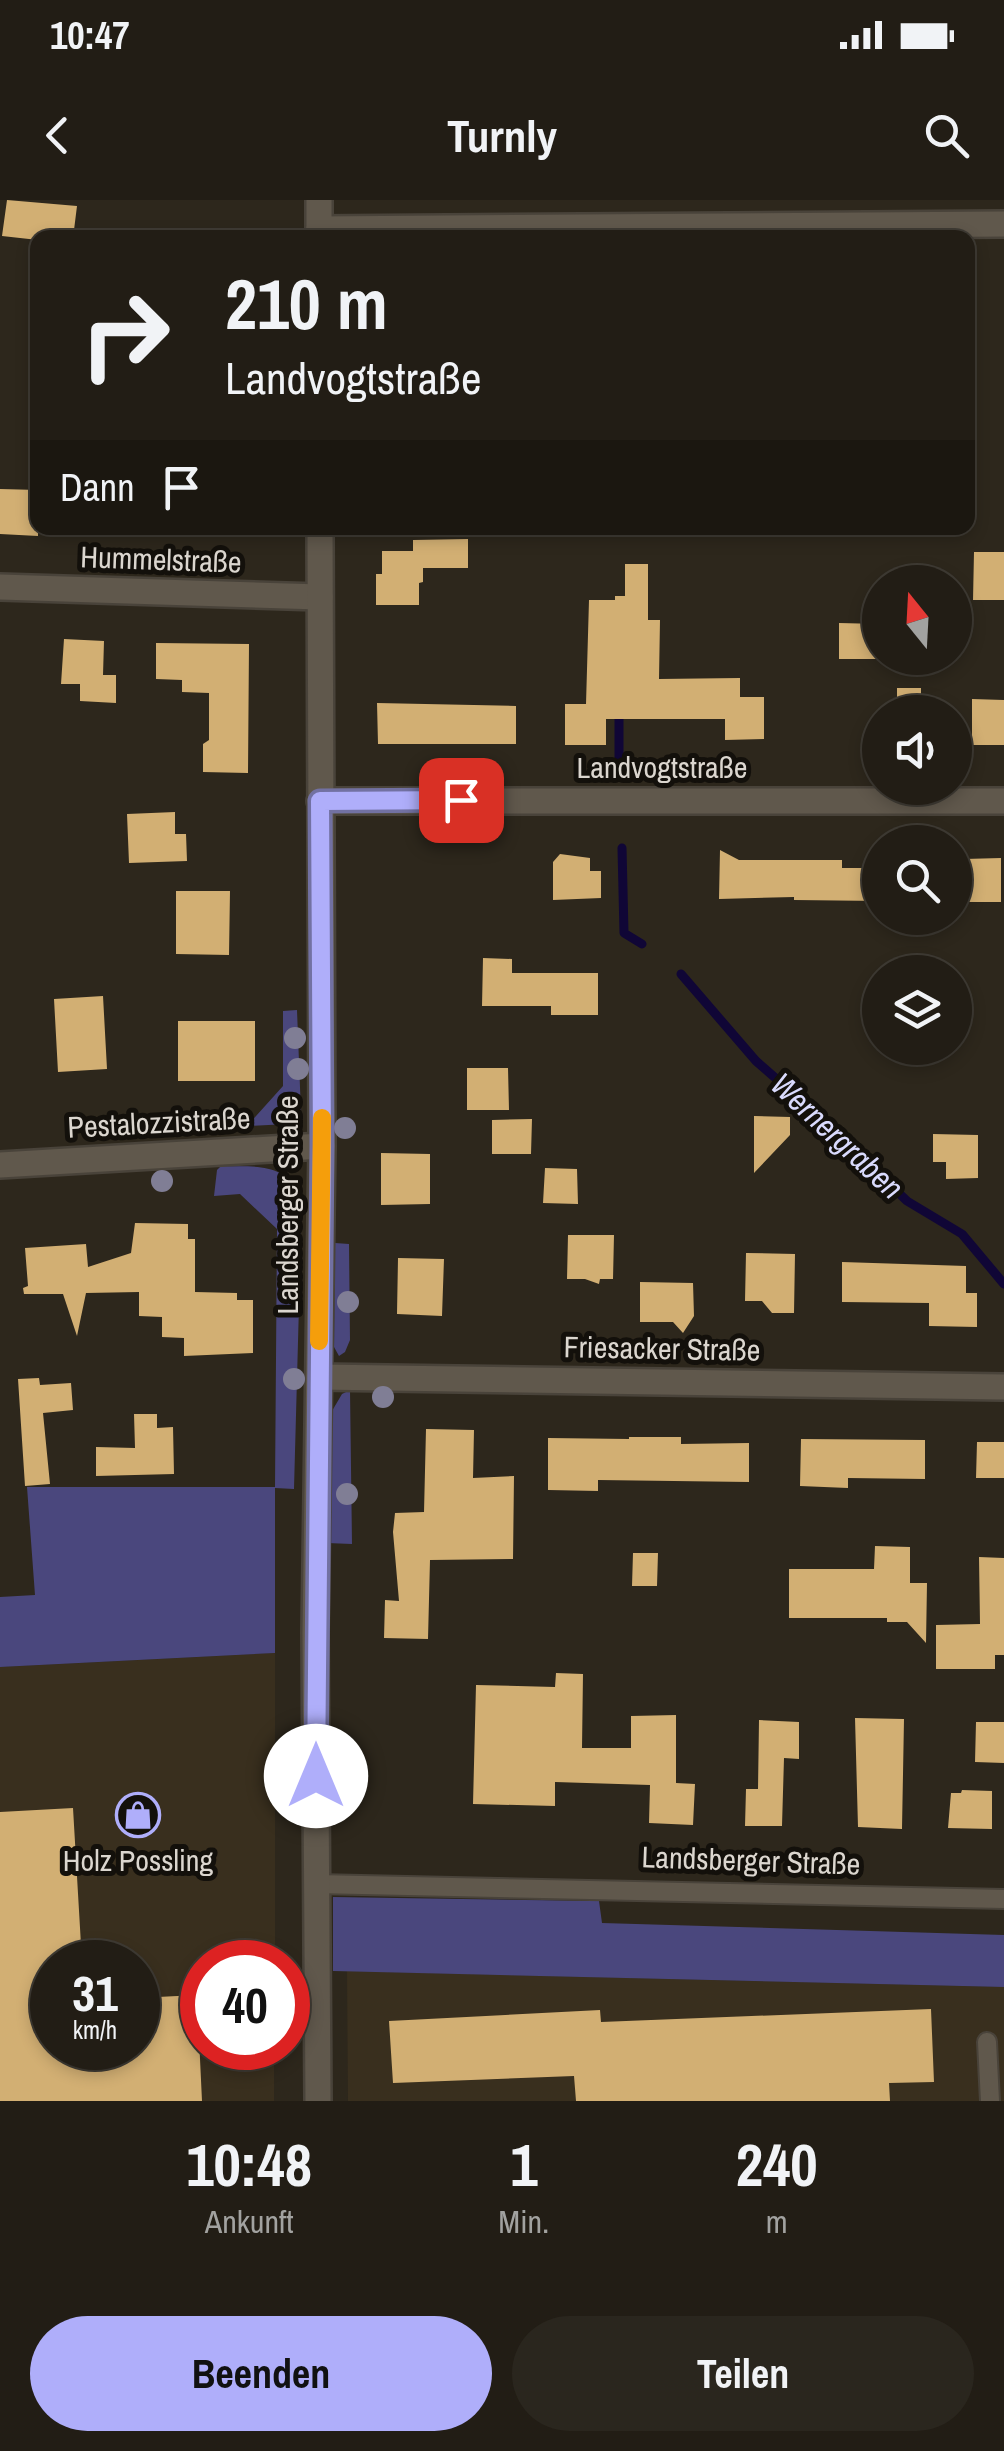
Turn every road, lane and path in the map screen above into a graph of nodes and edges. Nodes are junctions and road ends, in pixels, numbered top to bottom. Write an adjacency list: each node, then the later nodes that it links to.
1 (319, 200): 3 (street)
2 (1004, 224): 4 (street)
3 (319, 230)
4 (547, 230)
5 (320, 535): 7 (street, Landsberger Straße)
6 (0, 587): 7 (street, Hummelstraße)
7 (320, 596): 8 (street, Landsberger Straße)
8 (320, 801): 9 (street, Landvogtstraße); 10 (street, Landsberger Straße)
9 (1004, 801)
10 (322, 1146): 11 (street, Pestalozzistraße); 12 (street, Landsberger Straße)
11 (0, 1165)
12 (319, 1377): 13 (street, Friesacker Straße); 14 (street, Landsberger Straße)
13 (1004, 1387)
14 (316, 1884): 15 (lane, Landsberger Straße); 17 (street, Landsberger Straße)
15 (1004, 1899)
16 (987, 2042): 18 (lane)
17 (318, 2101)
18 (990, 2101)

